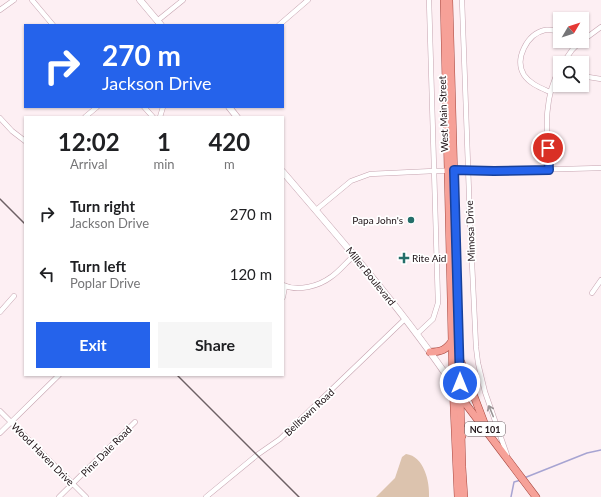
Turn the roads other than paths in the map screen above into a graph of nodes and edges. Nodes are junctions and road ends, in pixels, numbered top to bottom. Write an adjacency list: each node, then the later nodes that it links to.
1 (14, 0): 10 (street)
2 (32, 0): 12 (street)
3 (140, 0): 11 (street)
4 (183, 0): 11 (street)
5 (308, 0): 13 (street)
6 (429, 0): 35 (street)
7 (444, 0): 32 (main road, West Main Street)
8 (449, 0): 32 (main road, West Main Street)
9 (462, 0): 33 (street, Mimosa Drive)
10 (0, 10)
11 (159, 23)
12 (52, 24)
13 (280, 24)
14 (601, 27): 16 (street)
15 (553, 31): 22 (street)
16 (589, 35)
17 (574, 48): 18 (street)
18 (568, 56)
19 (589, 77): 20 (street)
20 (601, 78)
21 (553, 85): 22 (street)
22 (550, 92): 34 (street)
23 (96, 108): 26 (street)
24 (145, 108): 27 (street)
25 (230, 108): 28 (street)
26 (86, 116)
27 (152, 116)
28 (236, 116)
29 (0, 118): 30 (street)
30 (24, 140)
31 (601, 168): 34 (street)
32 (452, 170): 33 (street); 35 (street); 46 (main road, West Main Street); 48 (main road, West Main Street)
33 (469, 170): 34 (street); 58 (street, Mimosa Drive, one-way to 33)
34 (549, 170)
35 (434, 171): 37 (street); 45 (street)
36 (284, 173): 37 (street, Miller Boulevard)
37 (316, 210): 38 (street, Miller Boulevard)
38 (355, 254): 40 (street); 44 (street, Miller Boulevard)
39 (601, 280): 41 (street)
40 (284, 286)
41 (592, 293)
42 (14, 296): 43 (street)
43 (0, 312)
44 (405, 319): 45 (street, Miller Boulevard); 62 (street, Belltown Road)
45 (417, 334): 47 (street, Miller Boulevard)
46 (452, 341): 47 (main road); 50 (main road, West Main Street)
47 (430, 352): 50 (street, Miller Boulevard)
48 (460, 358): 51 (main road, West Main Street); 56 (main road)
49 (58, 376): 53 (street)
50 (453, 385): 51 (main road, NC 101); 63 (main road, West Main Street)
51 (460, 395): 56 (main road, NC 101); 57 (main road, West Main Street)
52 (0, 411): 53 (street, Wood Haven Drive)
53 (11, 422): 55 (street); 59 (street, Wood Haven Drive)
54 (135, 422): 59 (street, Pine Dale Road)
55 (0, 433)
56 (489, 435): 57 (main road); 58 (main road, NC 101)
57 (461, 439): 64 (main road, West Main Street)
58 (507, 457): 65 (main road, NC 101)
59 (73, 484): 60 (street, Pine Dale Road); 61 (street, Wood Haven Drive)
60 (59, 497)
61 (86, 497)
62 (206, 497)
63 (458, 497)
64 (464, 497)
65 (536, 497)

